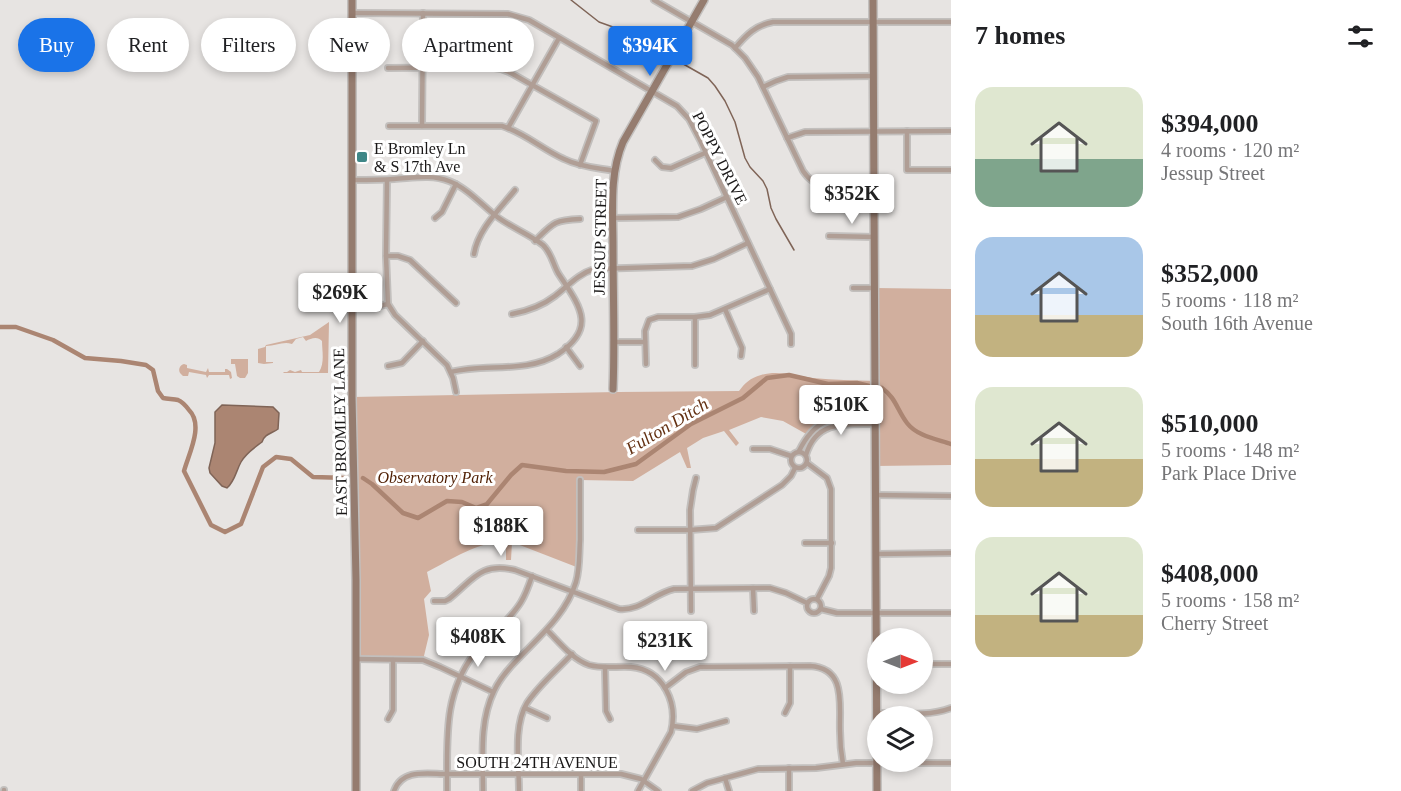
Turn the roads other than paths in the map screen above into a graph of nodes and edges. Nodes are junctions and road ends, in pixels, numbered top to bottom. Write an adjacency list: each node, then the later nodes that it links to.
1 (352, 0): 5 (street, EAST BROMLEY LANE)
2 (654, 0): 9 (street)
3 (704, 0): 9 (street, JESSUP STREET)
4 (873, 0): 8 (street)
5 (352, 13): 6 (street, POPPY DRIVE); 31 (street, EAST BROMLEY LANE)
6 (423, 13): 7 (street); 11 (street, POPPY DRIVE)
7 (423, 18)
8 (873, 21): 10 (street); 12 (street); 15 (street)
9 (692, 22): 12 (street); 18 (street, JESSUP STREET)
10 (951, 22)
11 (559, 38): 16 (street); 18 (street, POPPY DRIVE)
12 (735, 48): 17 (street)
13 (422, 72): 20 (street)
14 (509, 72): 16 (street)
15 (874, 75): 17 (street); 22 (street)
16 (532, 85): 21 (street); 28 (street)
17 (763, 87): 25 (street)
18 (652, 91): 26 (street, POPPY DRIVE); 30 (street, JESSUP STREET)
19 (389, 126): 20 (street)
20 (422, 126): 21 (street)
21 (508, 128): 28 (street)
22 (874, 131): 23 (street); 25 (street); 34 (street)
23 (907, 131): 24 (street); 29 (street)
24 (951, 131)
25 (787, 138): 34 (street)
26 (705, 153): 27 (street); 36 (street, POPPY DRIVE)
27 (655, 160)
28 (580, 165): 30 (street)
29 (951, 170)
30 (614, 171): 39 (street, JESSUP STREET)
31 (353, 180): 32 (street); 54 (street, EAST BROMLEY LANE)
32 (387, 180): 33 (street); 46 (street)
33 (456, 184): 37 (street); 38 (street)
34 (875, 184): 42 (street)
35 (515, 190): 37 (street)
36 (727, 197): 39 (street); 44 (street, POPPY DRIVE)
37 (495, 215): 43 (street); 45 (street)
38 (435, 218)
39 (613, 218): 47 (street, JESSUP STREET)
40 (580, 219): 43 (street)
41 (829, 236): 42 (street)
42 (875, 237): 50 (street)
43 (535, 241): 48 (street)
44 (748, 243): 47 (street); 51 (street, POPPY DRIVE)
45 (474, 254)
46 (386, 256): 52 (street); 53 (street)
47 (613, 267): 48 (street); 59 (street, JESSUP STREET)
48 (567, 286): 56 (street); 62 (street)
49 (853, 288): 50 (street)
50 (875, 288): 71 (street)
51 (770, 289): 55 (street); 61 (street, POPPY DRIVE)
52 (456, 303)
53 (388, 304): 54 (street); 58 (street)
54 (353, 308): 103 (street, EAST BROMLEY LANE)
55 (725, 309): 57 (street); 63 (street)
56 (512, 314)
57 (695, 317): 60 (street); 65 (street)
58 (423, 341): 66 (street); 68 (street)
59 (613, 342): 60 (street); 69 (street, JESSUP STREET)
60 (645, 342): 64 (street)
61 (791, 344)
62 (566, 347): 67 (street); 68 (street)
63 (741, 356)
64 (646, 364)
65 (695, 364)
66 (388, 366)
67 (580, 366)
68 (451, 372): 70 (street)
69 (613, 389)
70 (456, 392)
71 (875, 421): 73 (street); 74 (street); 80 (street)
72 (753, 449): 75 (street)
73 (799, 451): 74 (street); 75 (street)
74 (806, 455): 76 (street)
75 (791, 456): 77 (street)
76 (807, 463): 77 (street); 85 (street)
77 (795, 468): 83 (street)
78 (696, 478): 83 (street)
79 (580, 480): 91 (street)
80 (875, 495): 81 (street); 86 (street)
81 (951, 496)
82 (638, 530): 83 (street)
83 (690, 530): 89 (street)
84 (805, 543): 85 (street)
85 (832, 543): 92 (street)
86 (875, 554): 87 (street); 99 (street)
87 (951, 554)
88 (532, 576): 91 (street); 93 (street); 109 (street)
89 (690, 588): 90 (street); 91 (street); 96 (street)
90 (753, 588): 94 (street); 97 (street)
91 (573, 591): 101 (street)
92 (817, 599): 94 (street); 95 (street)
93 (434, 601)
94 (807, 603): 95 (street)
95 (821, 609): 99 (street)
96 (690, 611)
97 (754, 611)
98 (951, 613): 99 (street)
99 (876, 614): 100 (street)
100 (876, 628)
101 (547, 630): 102 (street); 111 (street)
102 (572, 654): 108 (street); 112 (street)
103 (356, 659): 104 (street); 133 (street, EAST BROMLEY LANE)
104 (393, 660): 109 (street); 117 (street)
105 (933, 664): 106 (street)
106 (951, 664)
107 (790, 666): 110 (street); 114 (street); 124 (street)
108 (605, 667): 110 (street); 118 (street)
109 (461, 677): 111 (street); 127 (street)
110 (665, 688): 120 (street)
111 (493, 693): 128 (street)
112 (525, 708): 116 (street); 129 (street)
113 (951, 708): 115 (street)
114 (784, 713)
115 (933, 713)
116 (547, 718)
117 (388, 719)
118 (610, 719)
119 (726, 721): 120 (street)
120 (673, 726): 132 (street)
121 (867, 763): 124 (street)
122 (933, 763): 123 (street)
123 (951, 763)
124 (843, 764): 125 (street)
125 (789, 768): 131 (street); 143 (street)
126 (876, 772): 144 (street)
127 (447, 774): 128 (street, SOUTH 24TH AVENUE); 134 (street, SOUTH 24TH AVENUE); 135 (street)
128 (483, 774): 129 (street, SOUTH 24TH AVENUE); 136 (street)
129 (519, 774): 130 (street, SOUTH 24TH AVENUE); 137 (street)
130 (581, 774): 132 (street, SOUTH 24TH AVENUE); 138 (street)
131 (725, 778): 141 (street); 142 (street)
132 (644, 780): 139 (street); 140 (street, SOUTH 24TH AVENUE)
133 (356, 791)
134 (394, 791)
135 (447, 791)
136 (483, 791)
137 (519, 791)
138 (581, 791)
139 (638, 791)
140 (658, 791)
141 (692, 791)
142 (729, 791)
143 (789, 791)
144 (877, 791)

